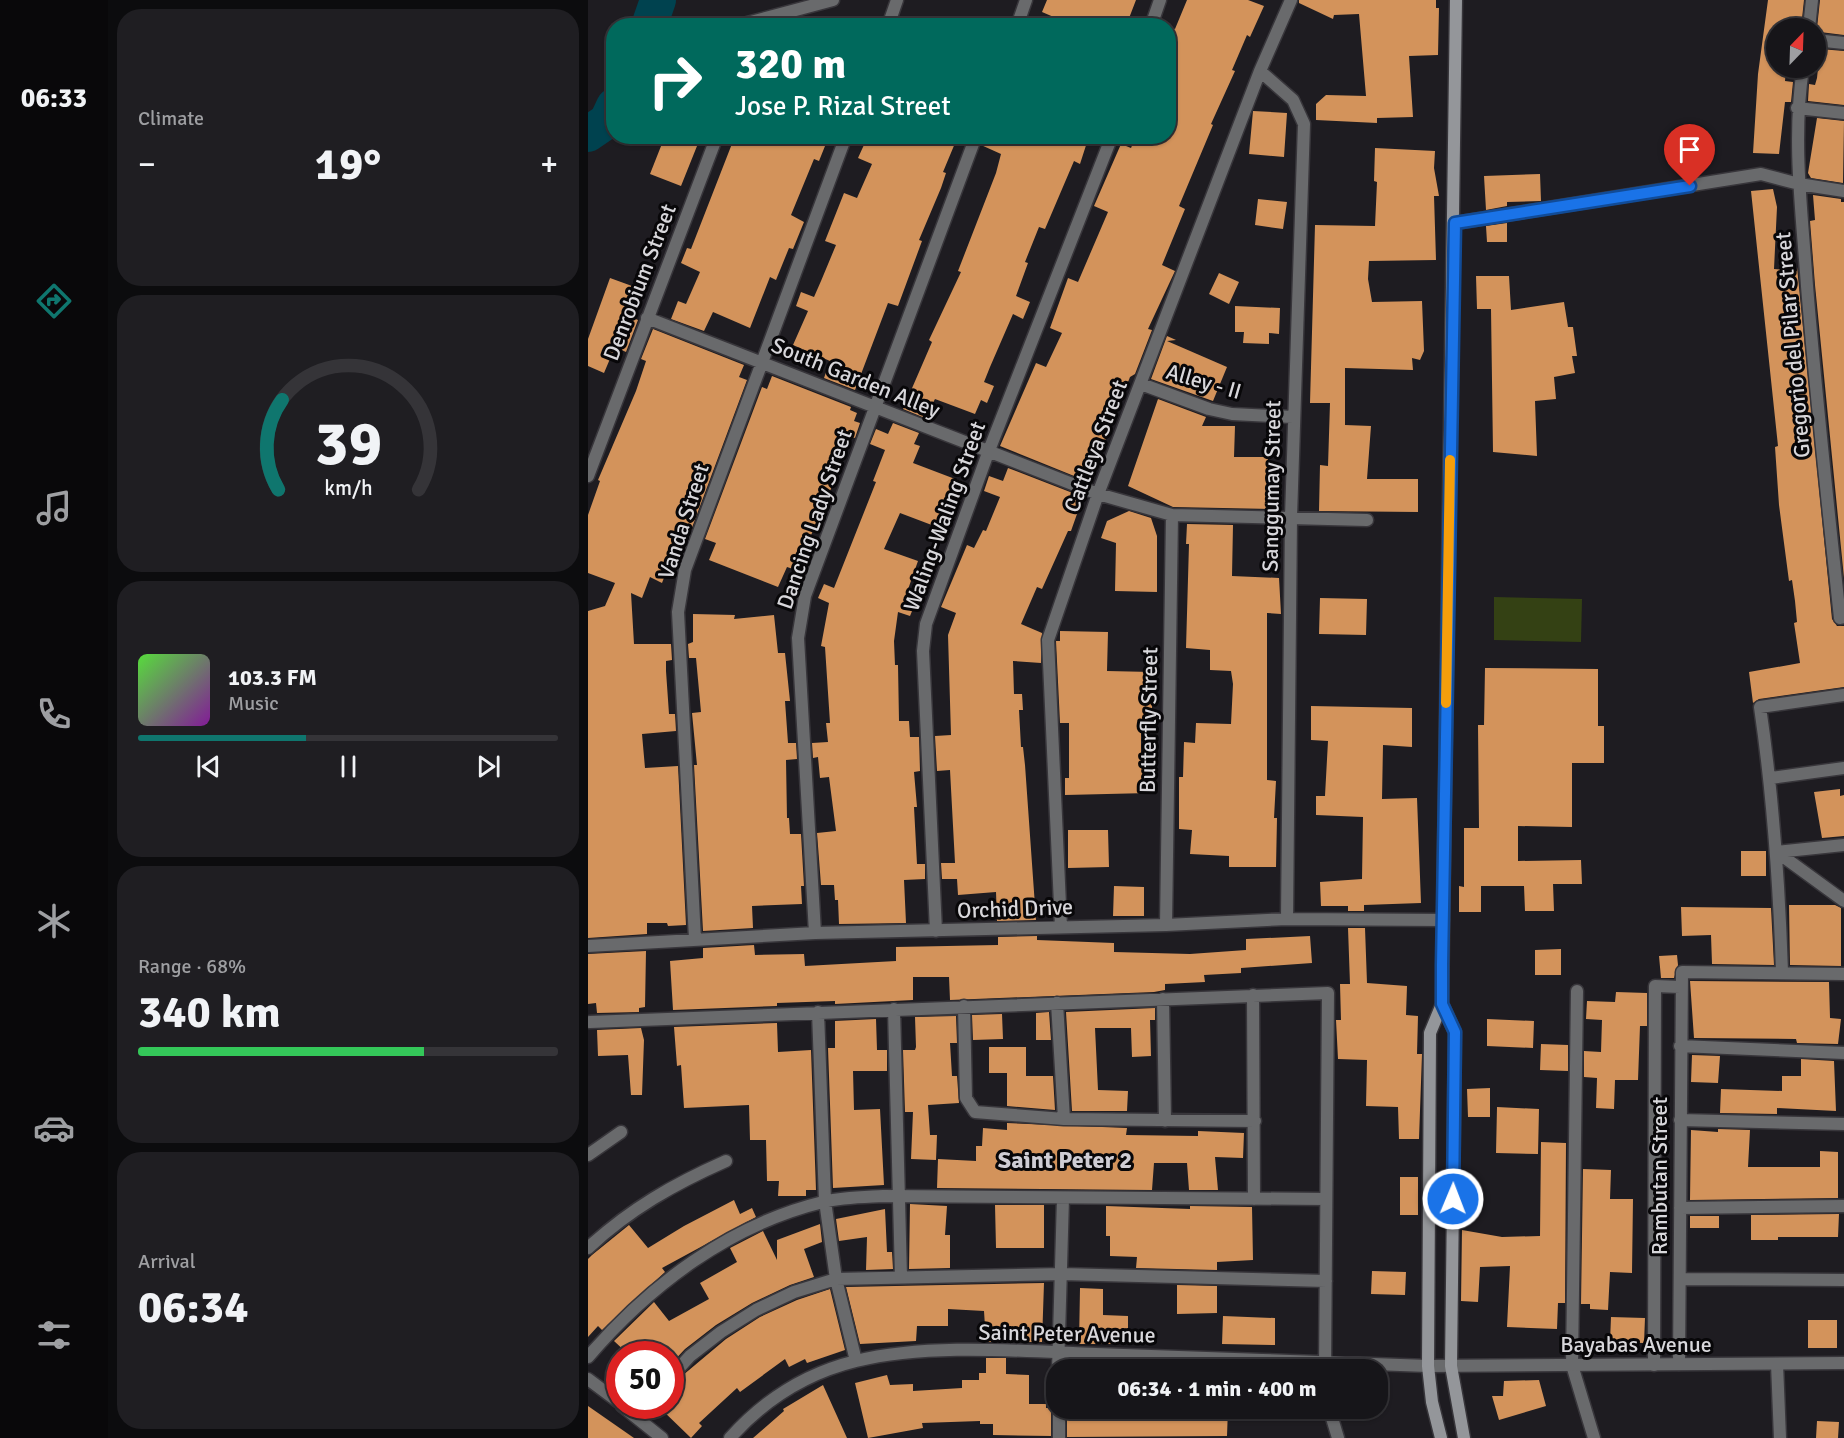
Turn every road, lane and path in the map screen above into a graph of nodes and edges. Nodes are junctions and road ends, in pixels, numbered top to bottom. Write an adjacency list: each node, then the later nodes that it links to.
1 (833, 0): 8 (street)
2 (897, 0): 9 (street)
3 (1026, 0): 10 (street)
4 (1160, 0): 11 (street)
5 (1291, 0): 15 (street, Cattleya Street)
6 (1456, 0): 25 (main road)
7 (1812, 0): 12 (street)
8 (774, 18)
9 (891, 18)
10 (1020, 18)
11 (1154, 18)
12 (1810, 18)
13 (1826, 41): 14 (street)
14 (1844, 43)
15 (1260, 71): 28 (street, Cattleya Street); 30 (street, Sanggumay Street)
16 (1802, 78): 17 (street, Gregorio del Pilar Street)
17 (1797, 108): 18 (street); 23 (street, Gregorio del Pilar Street)
18 (1844, 114)
19 (714, 144): 26 (street, Denrobium Street)
20 (843, 144): 27 (street, Vanda Street)
21 (973, 144): 29 (street, Dancing Lady Street)
22 (1109, 144): 31 (street, Waling-Waling Street)
23 (1799, 184): 24 (street); 25 (street); 37 (street, Gregorio del Pilar Street)
24 (1844, 191)
25 (1455, 223): 45 (main road)
26 (647, 318): 27 (street, South Garden Alley); 32 (street, Denrobium Street)
27 (762, 361): 29 (street, South Garden Alley); 50 (street, Vanda Street)
28 (1141, 384): 30 (street, Alley - II); 33 (street, Cattleya Street)
29 (875, 408): 31 (street, South Garden Alley); 49 (street, Dancing Lady Street)
30 (1293, 417): 35 (street, Sanggumay Street)
31 (988, 453): 33 (street, South Garden Alley); 48 (street, Waling-Waling Street)
32 (588, 476)
33 (1098, 494): 34 (street, South Garden Alley); 47 (street, Cattleya Street)
34 (1172, 515): 35 (street, South Garden Alley); 46 (street, Butterfly Street)
35 (1291, 517): 36 (street, South Garden Alley); 44 (street, Sanggumay Street)
36 (1367, 520)
37 (1842, 618)
38 (1844, 695): 40 (street)
39 (1844, 768): 40 (street)
40 (1770, 778): 42 (street)
41 (1844, 846): 42 (street)
42 (1778, 852): 43 (street); 52 (street)
43 (1844, 901)
44 (1287, 919): 45 (street, Orchid Drive); 46 (street, Orchid Drive)
45 (1443, 920): 59 (main road)
46 (1166, 925): 47 (street, Orchid Drive)
47 (1061, 927): 48 (street, Orchid Drive)
48 (936, 931): 49 (street, Orchid Drive)
49 (815, 933): 50 (street, Orchid Drive)
50 (695, 939): 51 (street, Orchid Drive)
51 (588, 946)
52 (1782, 971): 53 (street); 54 (street)
53 (1844, 974)
54 (1680, 987): 64 (street, Rambutan Street); 99 (street)
55 (1577, 991): 98 (street)
56 (1253, 995): 57 (street); 69 (street); 77 (street)
57 (1162, 999): 58 (street); 68 (street)
58 (1057, 1003): 60 (street); 66 (street)
59 (1442, 1004): 101 (main road); 102 (main road)
60 (964, 1006): 61 (street); 66 (street)
61 (894, 1009): 62 (street); 74 (street)
62 (818, 1012): 63 (street); 78 (street)
63 (590, 1022)
64 (1680, 1046): 65 (street); 67 (street, Rambutan Street)
65 (1844, 1053)
66 (1064, 1119): 68 (street)
67 (1680, 1120): 70 (street); 80 (street, Rambutan Street)
68 (1165, 1121): 69 (street)
69 (1255, 1121): 76 (street)
70 (1844, 1124)
71 (621, 1131): 72 (street)
72 (588, 1155)
73 (726, 1161): 81 (street)
74 (901, 1196): 75 (street); 78 (street); 83 (street)
75 (1063, 1198): 76 (street); 82 (street)
76 (1254, 1199): 77 (street)
77 (1326, 1199): 87 (street)
78 (825, 1201): 84 (street); 89 (street)
79 (1844, 1206): 80 (street)
80 (1680, 1208): 85 (street, Rambutan Street)
81 (588, 1248)
82 (1062, 1274): 83 (street); 87 (street); 88 (street)
83 (901, 1277): 84 (street)
84 (836, 1279): 93 (street); 94 (street)
85 (1680, 1279): 86 (street); 96 (street, Rambutan Street)
86 (1844, 1280)
87 (1326, 1281): 92 (street)
88 (1057, 1353): 90 (street); 91 (street, Saint Peter Avenue); 93 (street, Saint Peter Avenue)
89 (588, 1357)
90 (1057, 1359)
91 (1181, 1359)
92 (1325, 1359)
93 (856, 1361): 109 (street, Saint Peter Avenue)
94 (684, 1363)
95 (1844, 1363): 97 (street, Bayabas Avenue)
96 (1680, 1364): 97 (street, Bayabas Avenue); 99 (street, Bayabas Avenue)
97 (1777, 1364): 115 (street)
98 (1572, 1365): 99 (street, Bayabas Avenue); 102 (street, Bayabas Avenue); 114 (street)
99 (1654, 1365)
100 (1388, 1366): 101 (street, Saint Peter Avenue)
101 (1428, 1366): 102 (street, Bayabas Avenue); 112 (main road)
102 (1451, 1366): 113 (main road)
103 (588, 1379): 104 (street)
104 (606, 1393)
105 (640, 1419): 108 (street)
106 (1059, 1419): 110 (street)
107 (1332, 1419): 111 (street)
108 (662, 1438)
109 (730, 1438)
110 (1059, 1438)
111 (1338, 1438)
112 (1441, 1438)
113 (1464, 1438)
114 (1594, 1438)
115 (1780, 1438)

